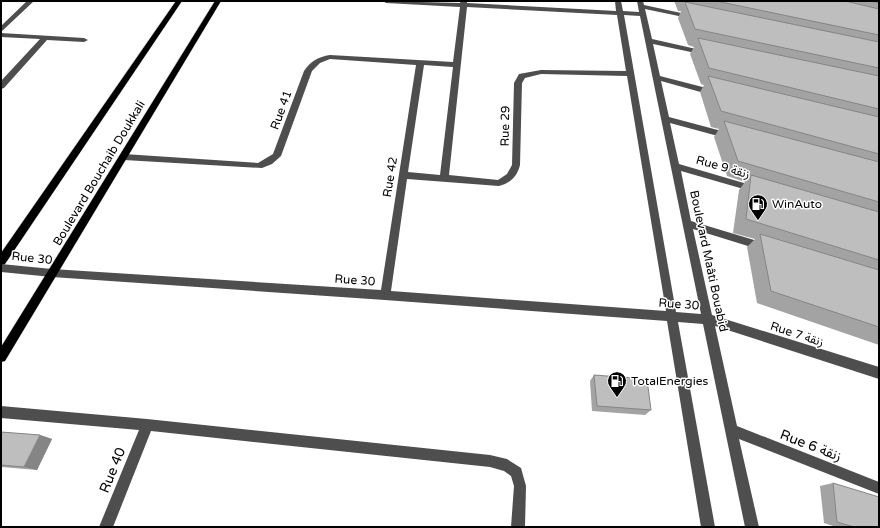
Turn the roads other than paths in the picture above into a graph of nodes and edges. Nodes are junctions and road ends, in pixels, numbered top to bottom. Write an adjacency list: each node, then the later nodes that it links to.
1 (31, 1): 10 (street)
2 (179, 1): 31 (main road)
3 (218, 1): 24 (main road, Boulevard Bouchaib Doukkali)
4 (386, 1): 6 (street)
5 (618, 1): 8 (street)
6 (464, 3): 8 (street); 17 (street)
7 (641, 7): 8 (street); 9 (street); 14 (street, Boulevard Maâti Bouabid)
8 (620, 13): 18 (street)
9 (703, 19)
10 (1, 30)
11 (1, 35): 12 (street)
12 (45, 38): 13 (street); 20 (street)
13 (84, 40)
14 (649, 41): 15 (street); 19 (street, Boulevard Maâti Bouabid)
15 (710, 54)
16 (420, 64): 17 (street, Rue 41); 24 (street, Rue 41); 26 (street, Rue 42)
17 (458, 65): 27 (street)
18 (631, 74): 27 (street, Rue 29); 35 (street)
19 (656, 78): 21 (street); 22 (street, Boulevard Maâti Bouabid)
20 (1, 86)
21 (726, 95)
22 (665, 119): 23 (street); 25 (street, Boulevard Maâti Bouabid)
23 (742, 140)
24 (124, 156): 33 (main road, Boulevard Bouchaib Doukkali)
25 (675, 166): 28 (street, Rue 9 زنقة); 29 (street, Boulevard Maâti Bouabid)
26 (404, 175): 27 (street, Rue 29); 34 (street, Rue 42)
27 (444, 178)
28 (766, 193)
29 (687, 223): 30 (street); 36 (street, Boulevard Maâti Bouabid)
30 (776, 251)
31 (1, 260)
32 (1, 268): 33 (street, Rue 30)
33 (52, 274): 34 (street, Rue 30); 37 (main road, Boulevard Bouchaib Doukkali)
34 (385, 295): 35 (street, Rue 30)
35 (672, 316): 36 (street, Rue 30); 45 (street)
36 (708, 319): 38 (street, Rue 7 زنقة); 41 (street, Boulevard Maâti Bouabid)
37 (1, 357)
38 (879, 373)
39 (1, 412): 40 (street)
40 (146, 425): 43 (street, Rue 40); 44 (street)
41 (731, 430): 42 (street, Rue 6 زنقة); 46 (street, Boulevard Maâti Bouabid)
42 (879, 488)
43 (106, 527)
44 (518, 527)
45 (708, 527)
46 (752, 527)

